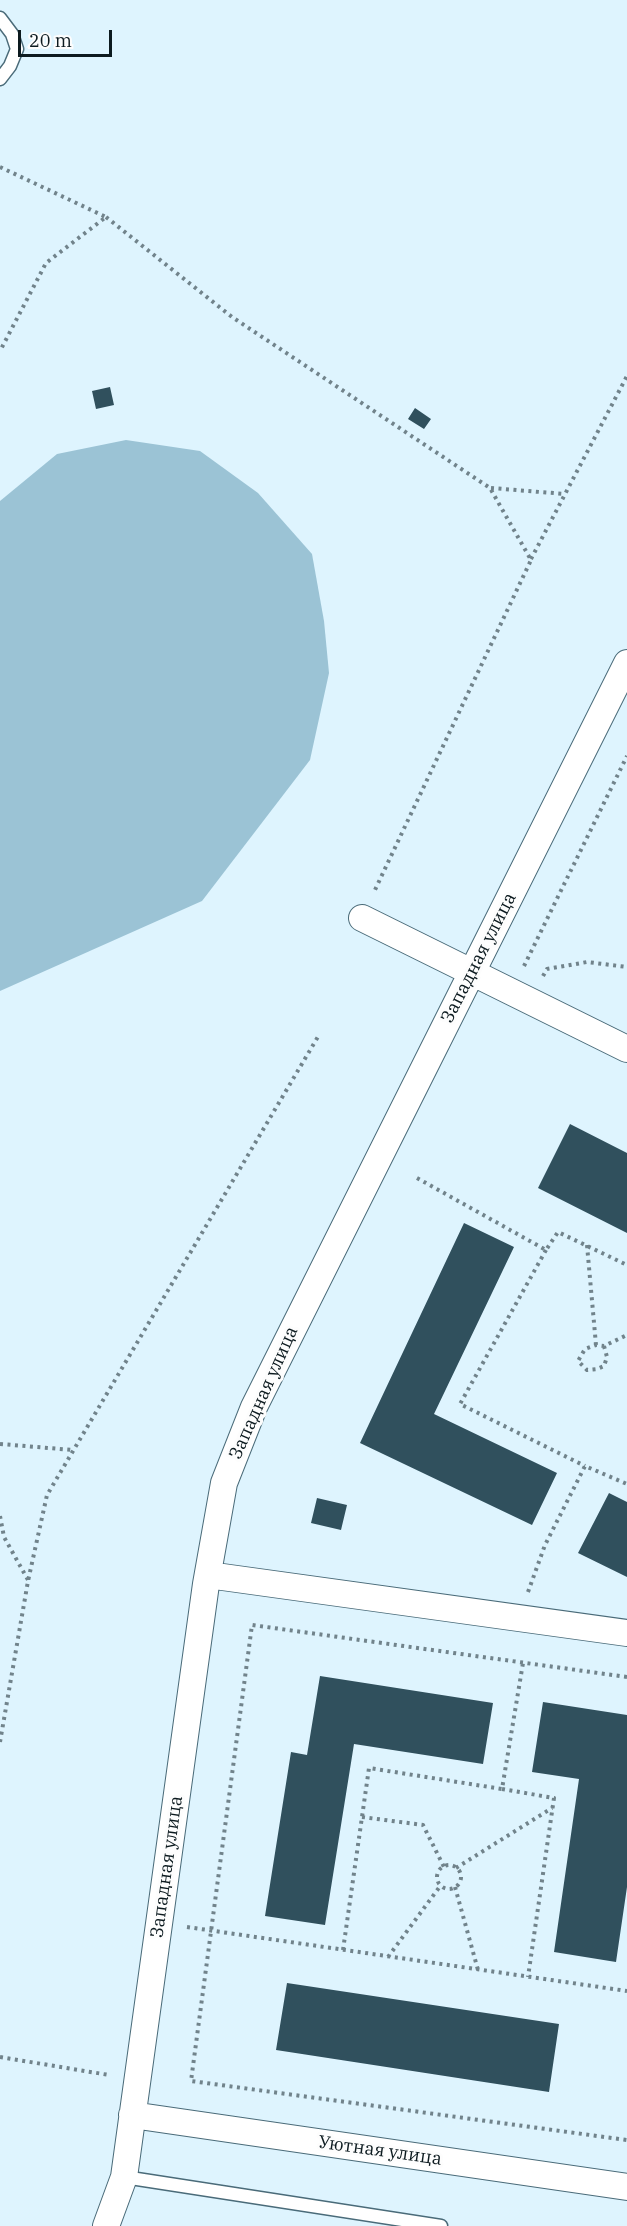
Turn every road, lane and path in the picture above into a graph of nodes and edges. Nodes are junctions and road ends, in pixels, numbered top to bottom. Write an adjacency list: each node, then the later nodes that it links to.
1 (0, 18): 2 (lane)
2 (0, 80)
3 (0, 167): 4 (path)
4 (106, 217): 5 (path); 7 (path)
5 (0, 351)
6 (627, 376): 8 (path)
7 (490, 488): 8 (path); 9 (path)
8 (565, 494): 9 (path)
9 (531, 560): 12 (path)
10 (627, 663): 14 (street, Западная улица)
11 (627, 756): 15 (path)
12 (362, 918): 14 (street)
13 (627, 967): 15 (path)
14 (471, 972): 15 (street); 30 (street, Западная улица)
15 (519, 996): 17 (street)
16 (319, 1035): 26 (path)
17 (627, 1049)
18 (417, 1178): 20 (path)
19 (588, 1245): 20 (path); 21 (path); 23 (path)
20 (546, 1250): 27 (path)
21 (627, 1265)
22 (627, 1335): 24 (path)
23 (596, 1345): 24 (path); 24 (path)
24 (604, 1346)
25 (0, 1444): 26 (path)
26 (73, 1450): 31 (path)
27 (585, 1466): 28 (path); 32 (path)
28 (627, 1484)
29 (0, 1516): 31 (path)
30 (208, 1575): 32 (street); 44 (street, Западная улица)
31 (28, 1581): 36 (path)
32 (517, 1618): 33 (street)
33 (627, 1633)
34 (523, 1663): 35 (path); 37 (path); 45 (path)
35 (627, 1677)
36 (0, 1742)
37 (502, 1789): 38 (path); 39 (path)
38 (552, 1808): 41 (path); 49 (path)
39 (362, 1816): 40 (path); 46 (path)
40 (444, 1867): 41 (path); 42 (path)
41 (456, 1868): 43 (path)
42 (441, 1885): 43 (path); 47 (path)
43 (455, 1887): 48 (path)
44 (159, 1923): 45 (path); 52 (street, Западная улица)
45 (211, 1930): 46 (path); 54 (path)
46 (343, 1950): 47 (path)
47 (388, 1957): 48 (path)
48 (478, 1970): 49 (path)
49 (528, 1977): 50 (path)
50 (627, 1991)
51 (0, 2057): 52 (path)
52 (138, 2080): 53 (street, Западная улица)
53 (132, 2115): 55 (street, Западная улица); 56 (street, Уютная улица)
54 (627, 2140)
55 (124, 2177): 57 (street, Западная улица); 58 (lane); 59 (lane)
56 (627, 2187)
57 (106, 2226)
58 (117, 2226)
59 (441, 2226)

